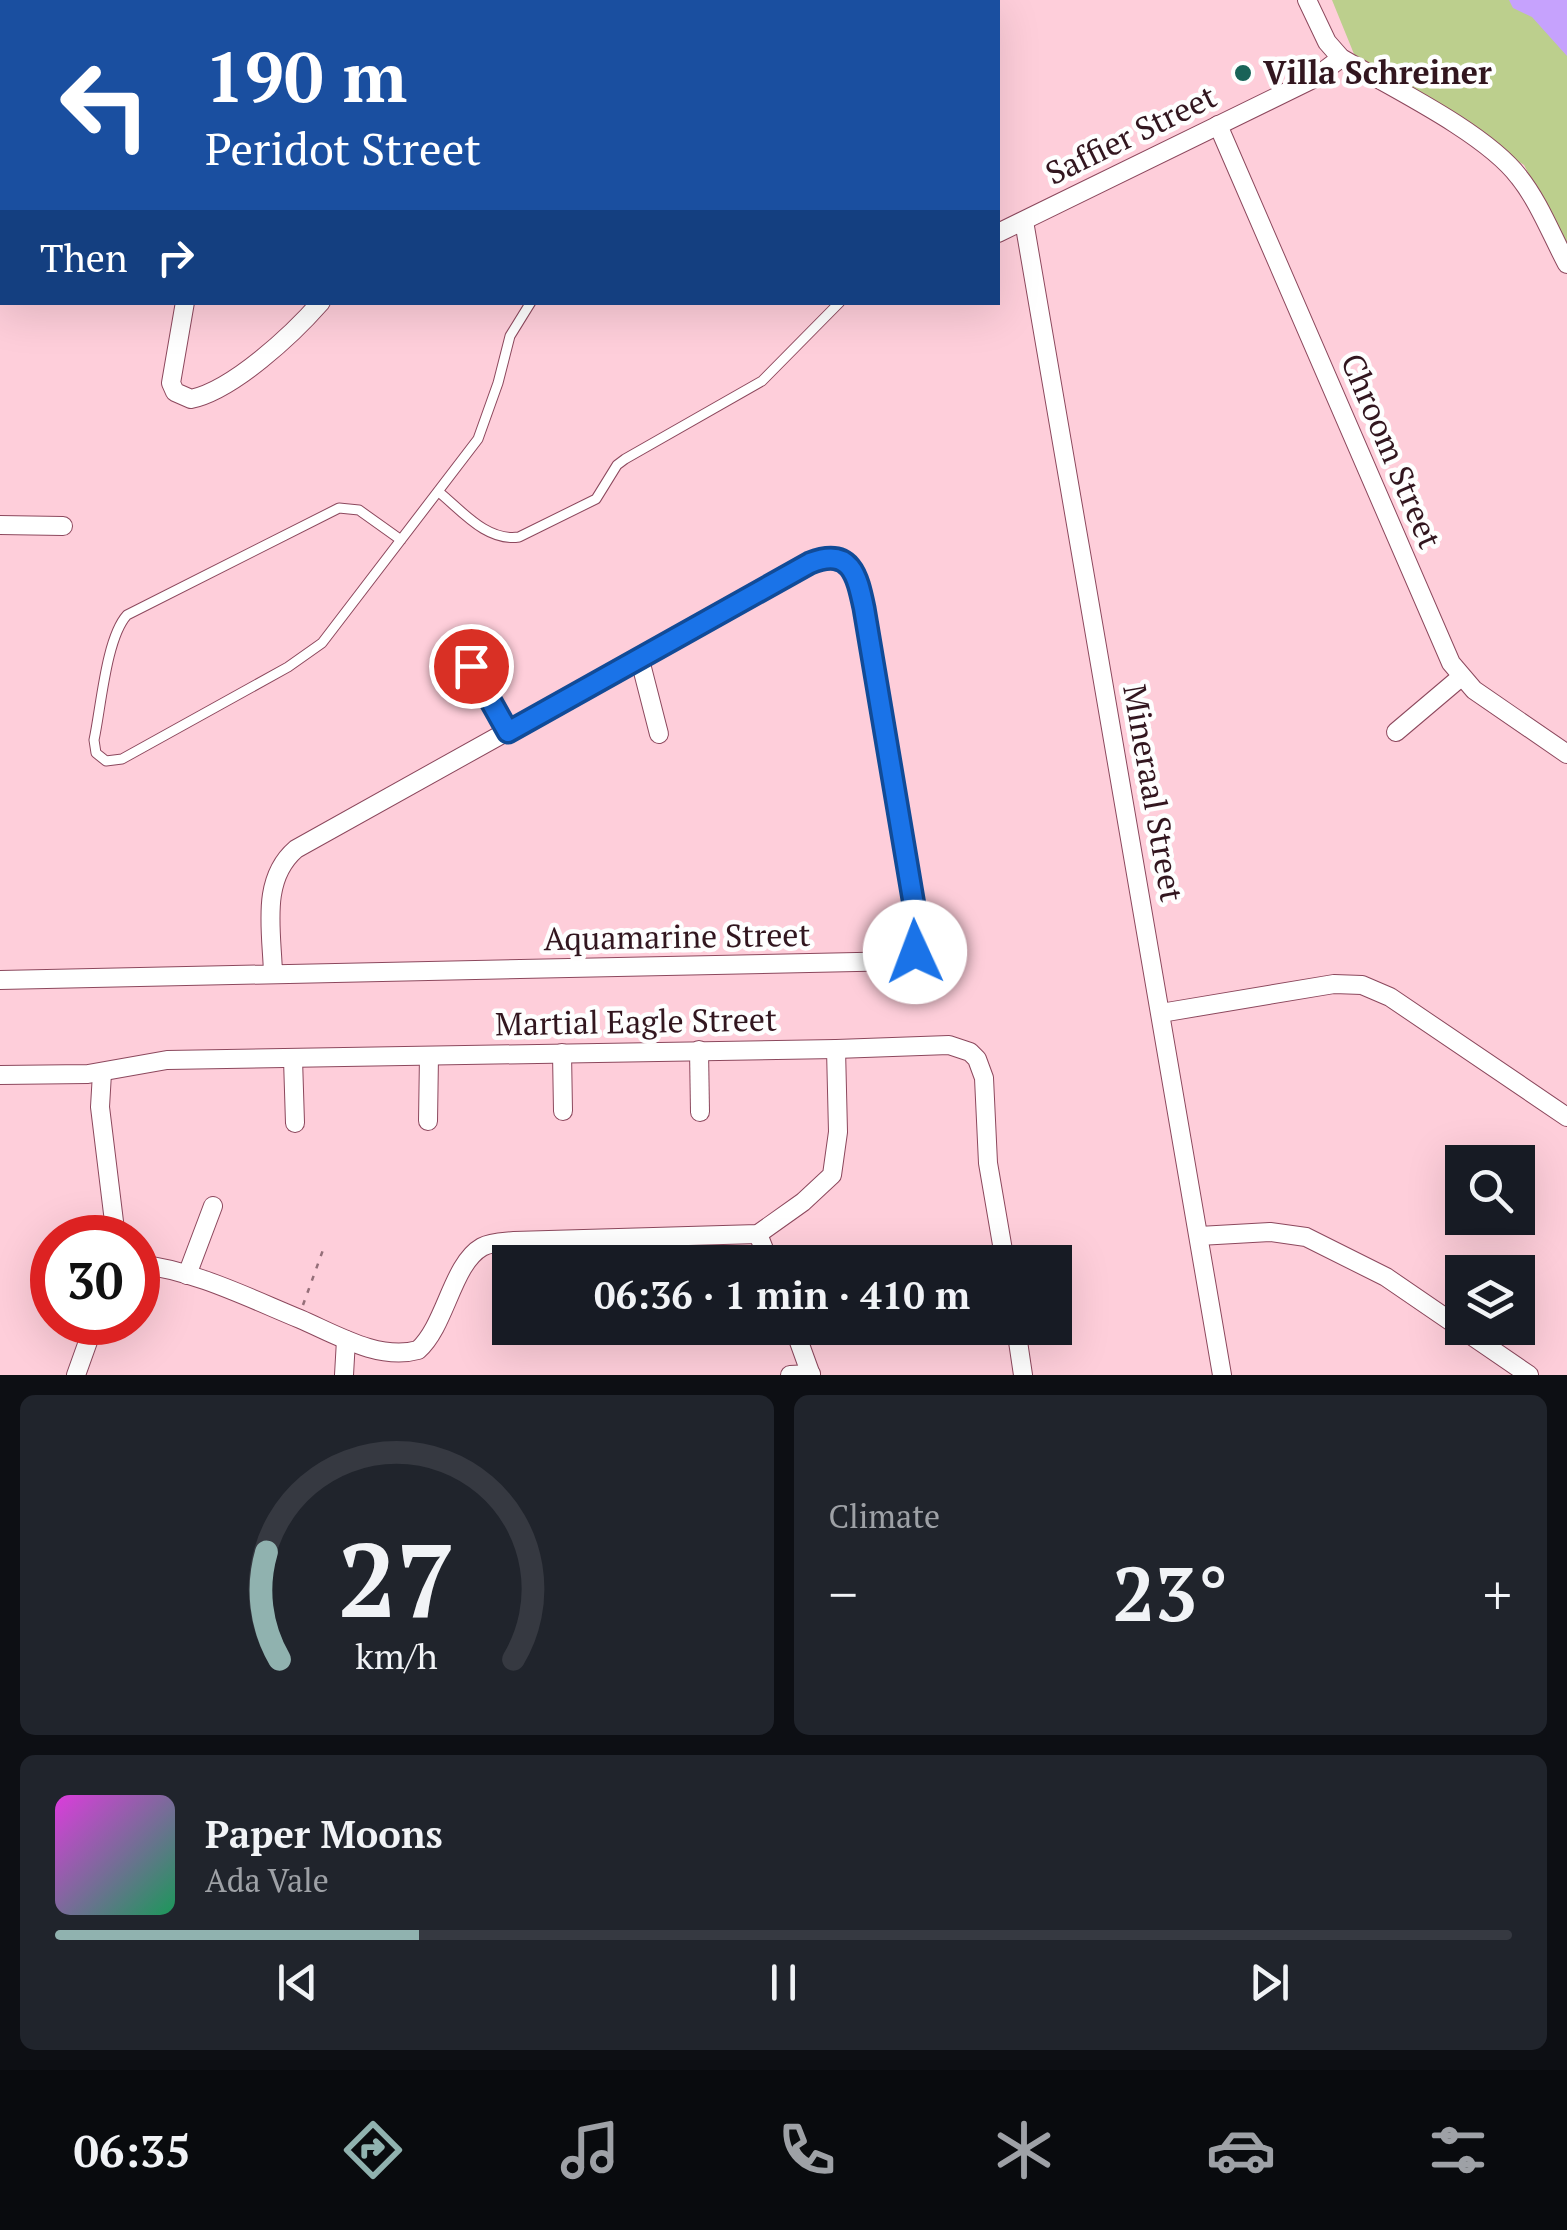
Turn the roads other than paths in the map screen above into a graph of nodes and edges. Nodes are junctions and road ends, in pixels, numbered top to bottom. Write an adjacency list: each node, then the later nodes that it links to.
1 (1307, 0): 2 (street)
2 (1341, 58): 3 (street, Saffier Street); 6 (street)
3 (1218, 125): 4 (street, Saffier Street); 17 (street, Chroom Street)
4 (1024, 221): 5 (street, Saffier Street); 24 (street, Mineraal Street)
5 (1000, 232)
6 (1567, 264)
7 (184, 305): 8 (street)
8 (318, 305)
9 (529, 305): 11 (lane)
10 (837, 305): 11 (lane)
11 (440, 493): 14 (lane)
12 (0, 524): 13 (street)
13 (63, 526)
14 (401, 540): 14 (lane)
15 (640, 660): 18 (street); 20 (street); 22 (street, Aquamarine Street)
16 (471, 666): 18 (street)
17 (1461, 677): 19 (street); 21 (street, Chroom Street)
18 (508, 732): 22 (street)
19 (1396, 732)
20 (659, 734)
21 (1567, 754)
22 (273, 974): 23 (street, Aquamarine Street)
23 (0, 980)
24 (1161, 1013): 34 (street); 40 (street, Mineraal Street)
25 (699, 1050): 26 (street, Martial Eagle Street); 27 (street, Martial Eagle Street); 33 (street)
26 (836, 1050): 39 (street); 42 (street, Martial Eagle Street)
27 (562, 1053): 28 (street, Martial Eagle Street); 32 (street)
28 (428, 1056): 29 (street, Martial Eagle Street); 35 (street)
29 (293, 1058): 30 (street, Martial Eagle Street); 36 (street)
30 (95, 1074): 31 (street, Martial Eagle Street); 38 (street)
31 (0, 1075)
32 (563, 1112)
33 (700, 1112)
34 (1567, 1116)
35 (428, 1121)
36 (295, 1123)
37 (212, 1206): 44 (street)
38 (113, 1215)
39 (758, 1234): 41 (street); 45 (street)
40 (1199, 1236): 54 (street, Mineraal Street); 55 (street)
41 (762, 1245)
42 (1002, 1245)
43 (160, 1268): 44 (street)
44 (187, 1274): 45 (street)
45 (346, 1340): 51 (street)
46 (87, 1345): 50 (street)
47 (800, 1345): 49 (street)
48 (1019, 1345): 53 (street)
49 (811, 1374): 52 (street)
50 (76, 1375)
51 (344, 1375)
52 (790, 1375)
53 (1023, 1375)
54 (1222, 1375)
55 (1530, 1375)

